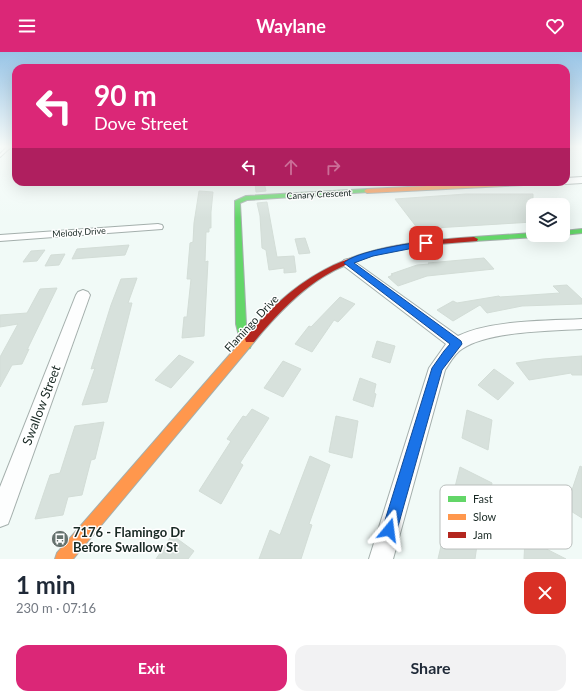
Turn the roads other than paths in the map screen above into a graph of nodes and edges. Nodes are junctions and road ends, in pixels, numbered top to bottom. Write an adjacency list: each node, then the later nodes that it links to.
1 (582, 180): 2 (street)
2 (570, 181)
3 (468, 186): 13 (street, Canary Crescent)
4 (158, 227): 8 (street, Melody Drive)
5 (582, 231): 6 (street)
6 (570, 232)
7 (526, 236): 9 (street, Flamingo Drive)
8 (0, 238)
9 (348, 263): 12 (street); 13 (street, Flamingo Drive)
10 (83, 294): 14 (street, Swallow Street)
11 (582, 324): 12 (street)
12 (457, 344): 16 (street)
13 (246, 345): 15 (street, Flamingo Drive)
14 (0, 516)
15 (63, 559)
16 (381, 559)

